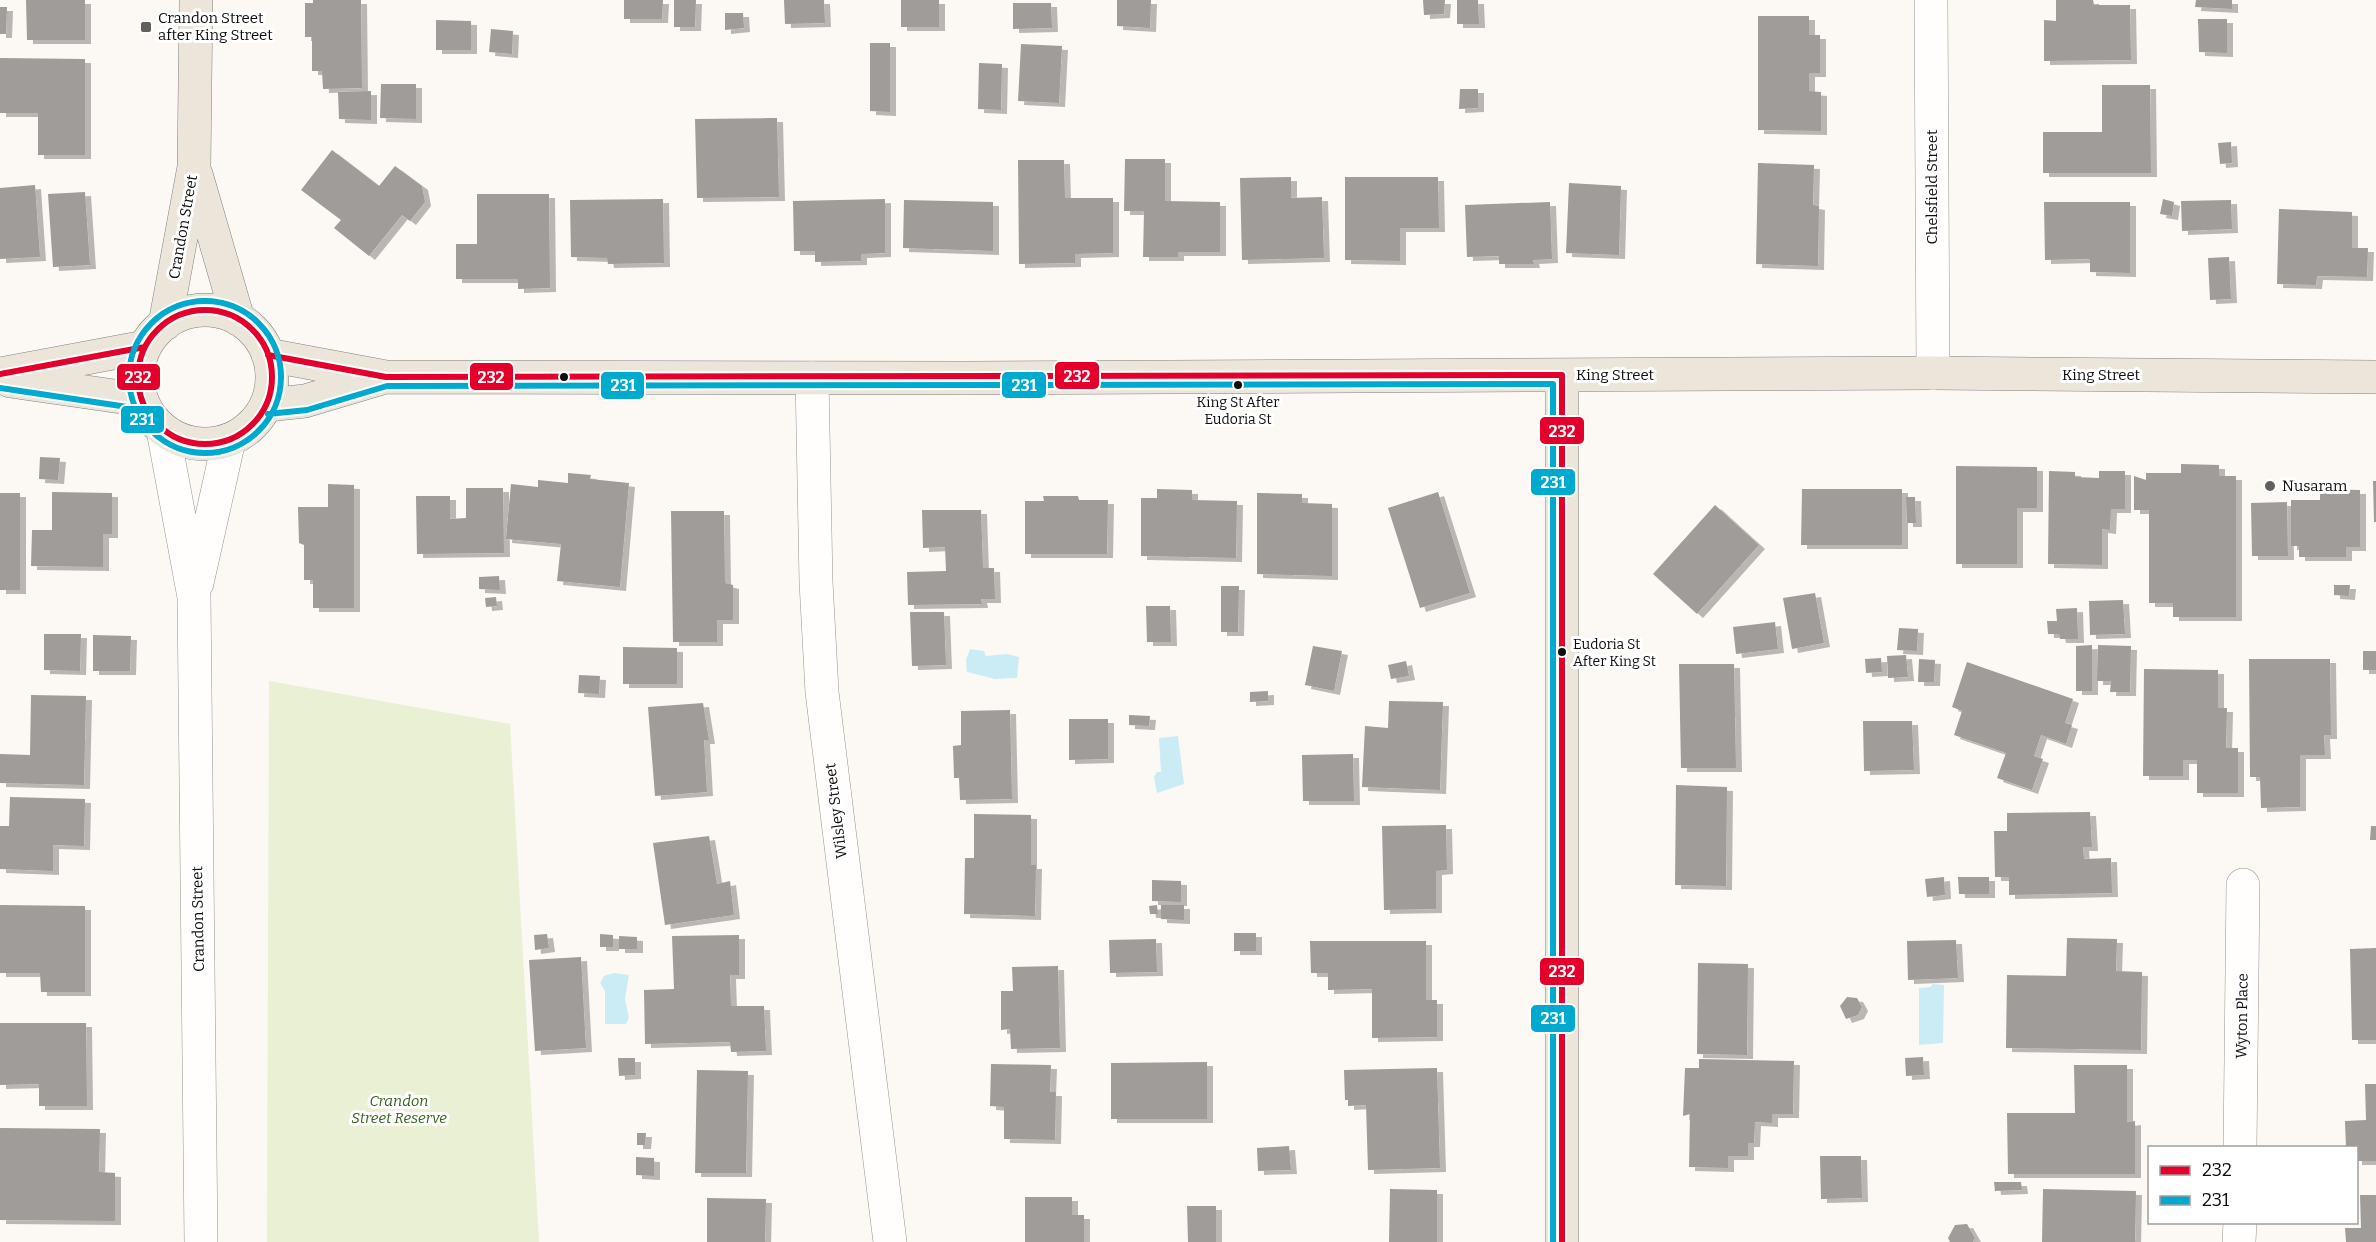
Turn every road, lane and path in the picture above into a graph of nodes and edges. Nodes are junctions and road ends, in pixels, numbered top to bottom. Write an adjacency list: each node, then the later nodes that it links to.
1 (196, 0): 3 (main road, Crandon Street)
2 (1931, 0): 8 (street, Chelsfield Street)
3 (194, 166): 4 (main road, Crandon Street); 5 (main road, Crandon Street)
4 (238, 319): 5 (main road); 6 (main road)
5 (155, 336): 7 (main road); 14 (main road)
6 (268, 355): 10 (main road, King Street); 15 (main road)
7 (0, 374)
8 (1933, 374): 9 (main road, King Street); 11 (main road, King Street)
9 (1562, 375): 12 (main road, King Street); 24 (main road)
10 (386, 377): 12 (main road, King Street); 15 (main road, King Street)
11 (2376, 377)
12 (812, 378): 23 (street, Wilsley Street)
13 (0, 379): 14 (main road)
14 (142, 400): 16 (main road)
15 (267, 405): 17 (main road)
16 (164, 430): 17 (main road); 18 (street, Crandon Street)
17 (229, 440): 18 (street, Crandon Street)
18 (194, 597): 22 (street, Crandon Street)
19 (2243, 885): 20 (street, Wyton Place)
20 (2240, 1146)
21 (2240, 1224): 25 (street)
22 (201, 1242)
23 (890, 1242)
24 (1562, 1242)
25 (2240, 1242)

